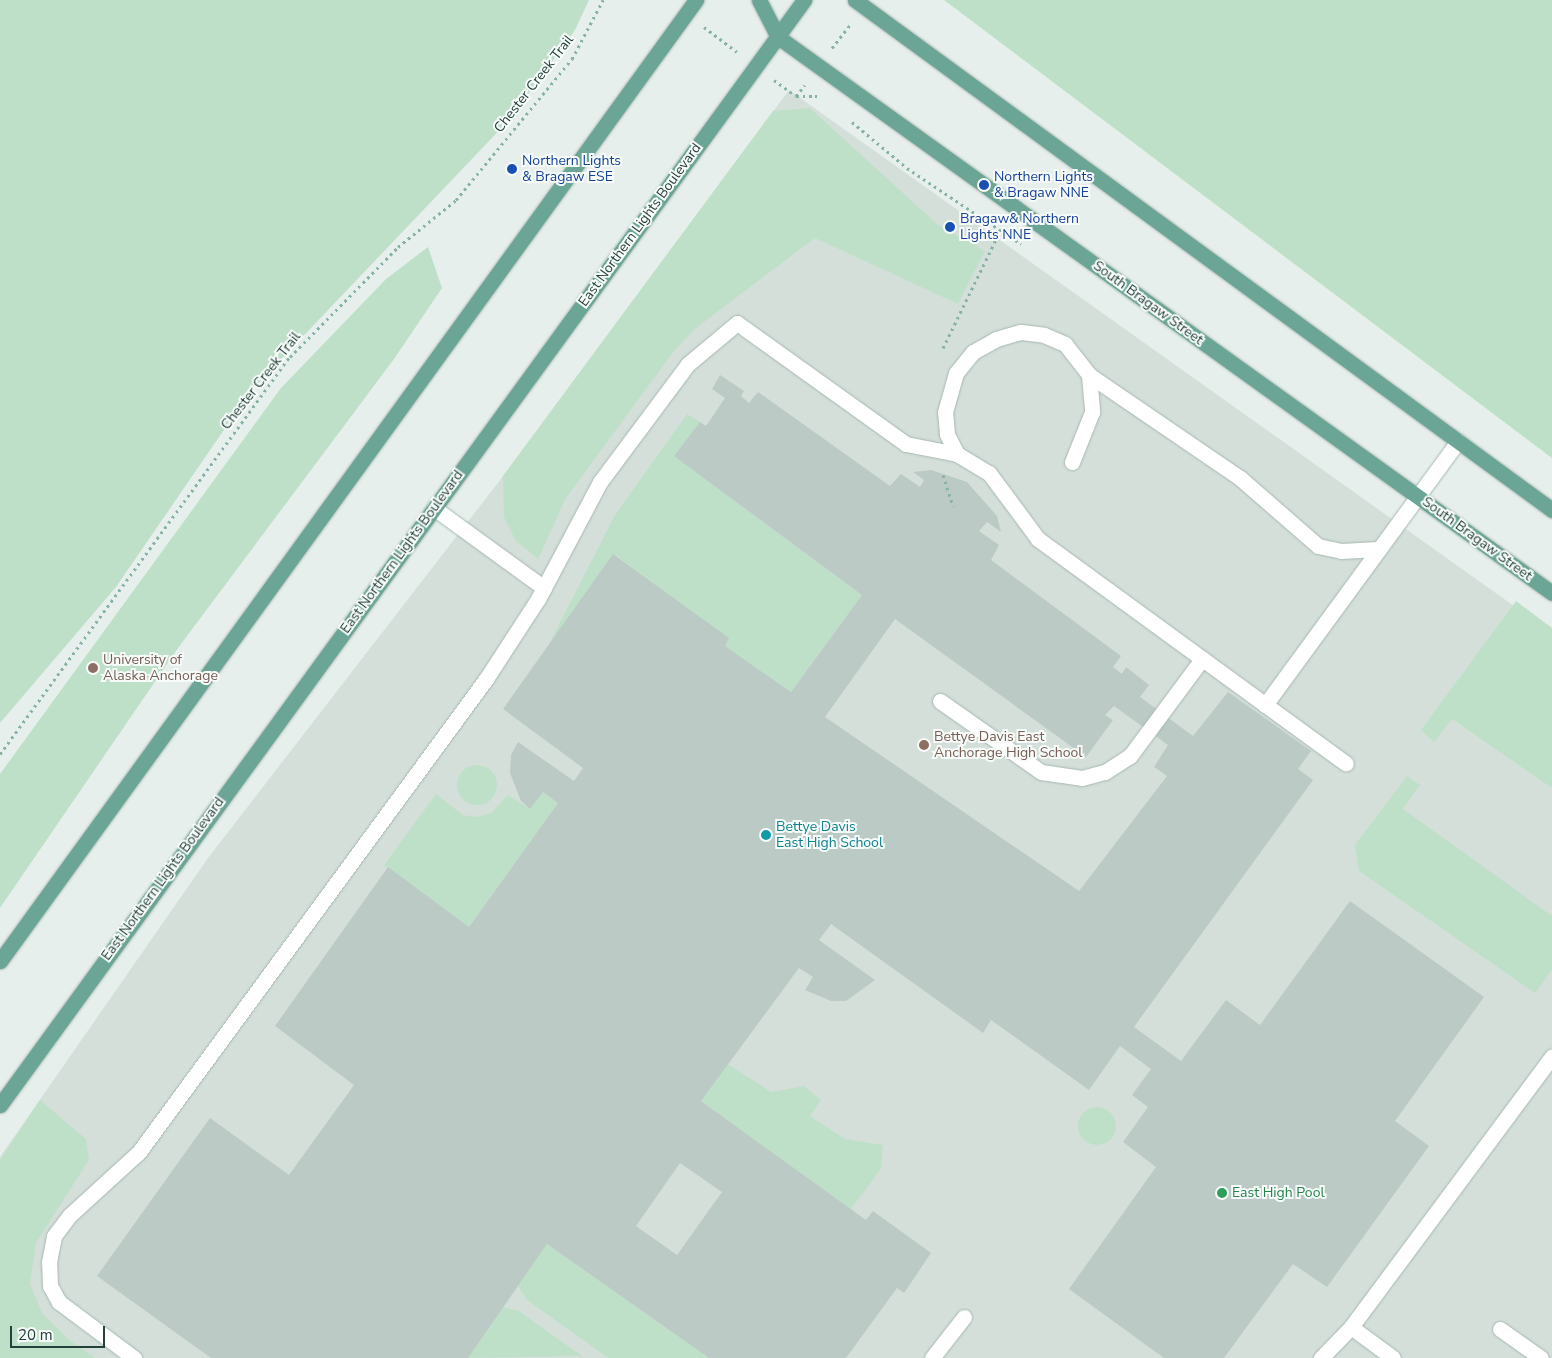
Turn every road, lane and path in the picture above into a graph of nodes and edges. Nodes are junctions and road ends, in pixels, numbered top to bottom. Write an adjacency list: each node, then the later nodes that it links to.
1 (603, 0): 23 (path, Chester Creek Trail)
2 (696, 0): 6 (main road)
3 (759, 0): 7 (main road, South Bragaw Street)
4 (804, 0): 7 (main road, East Northern Lights Boulevard)
5 (855, 0): 11 (main road)
6 (686, 14): 8 (path); 25 (main road)
7 (778, 37): 8 (main road, East Northern Lights Boulevard); 14 (main road, South Bragaw Street)
8 (756, 66): 9 (path); 15 (main road, East Northern Lights Boulevard)
9 (796, 96)
10 (1089, 375): 12 (lane); 13 (lane); 17 (lane)
11 (1458, 441): 14 (lane); 16 (main road)
12 (957, 454): 18 (lane); 20 (lane)
13 (1072, 462)
14 (1417, 496): 17 (lane); 19 (main road, South Bragaw Street)
15 (434, 508): 18 (lane); 27 (main road, East Northern Lights Boulevard)
16 (1552, 510)
17 (1378, 549): 22 (lane)
18 (544, 588): 31 (lane)
19 (1552, 593)
20 (1202, 658): 21 (lane); 22 (lane)
21 (940, 701)
22 (1265, 705): 24 (lane)
23 (0, 754)
24 (1346, 764)
25 (0, 961)
26 (1549, 1066): 29 (lane)
27 (0, 1105)
28 (964, 1317): 32 (lane)
29 (1351, 1327): 33 (lane); 34 (lane)
30 (1500, 1329): 35 (lane)
31 (134, 1358)
32 (932, 1358)
33 (1321, 1358)
34 (1393, 1358)
35 (1540, 1358)

